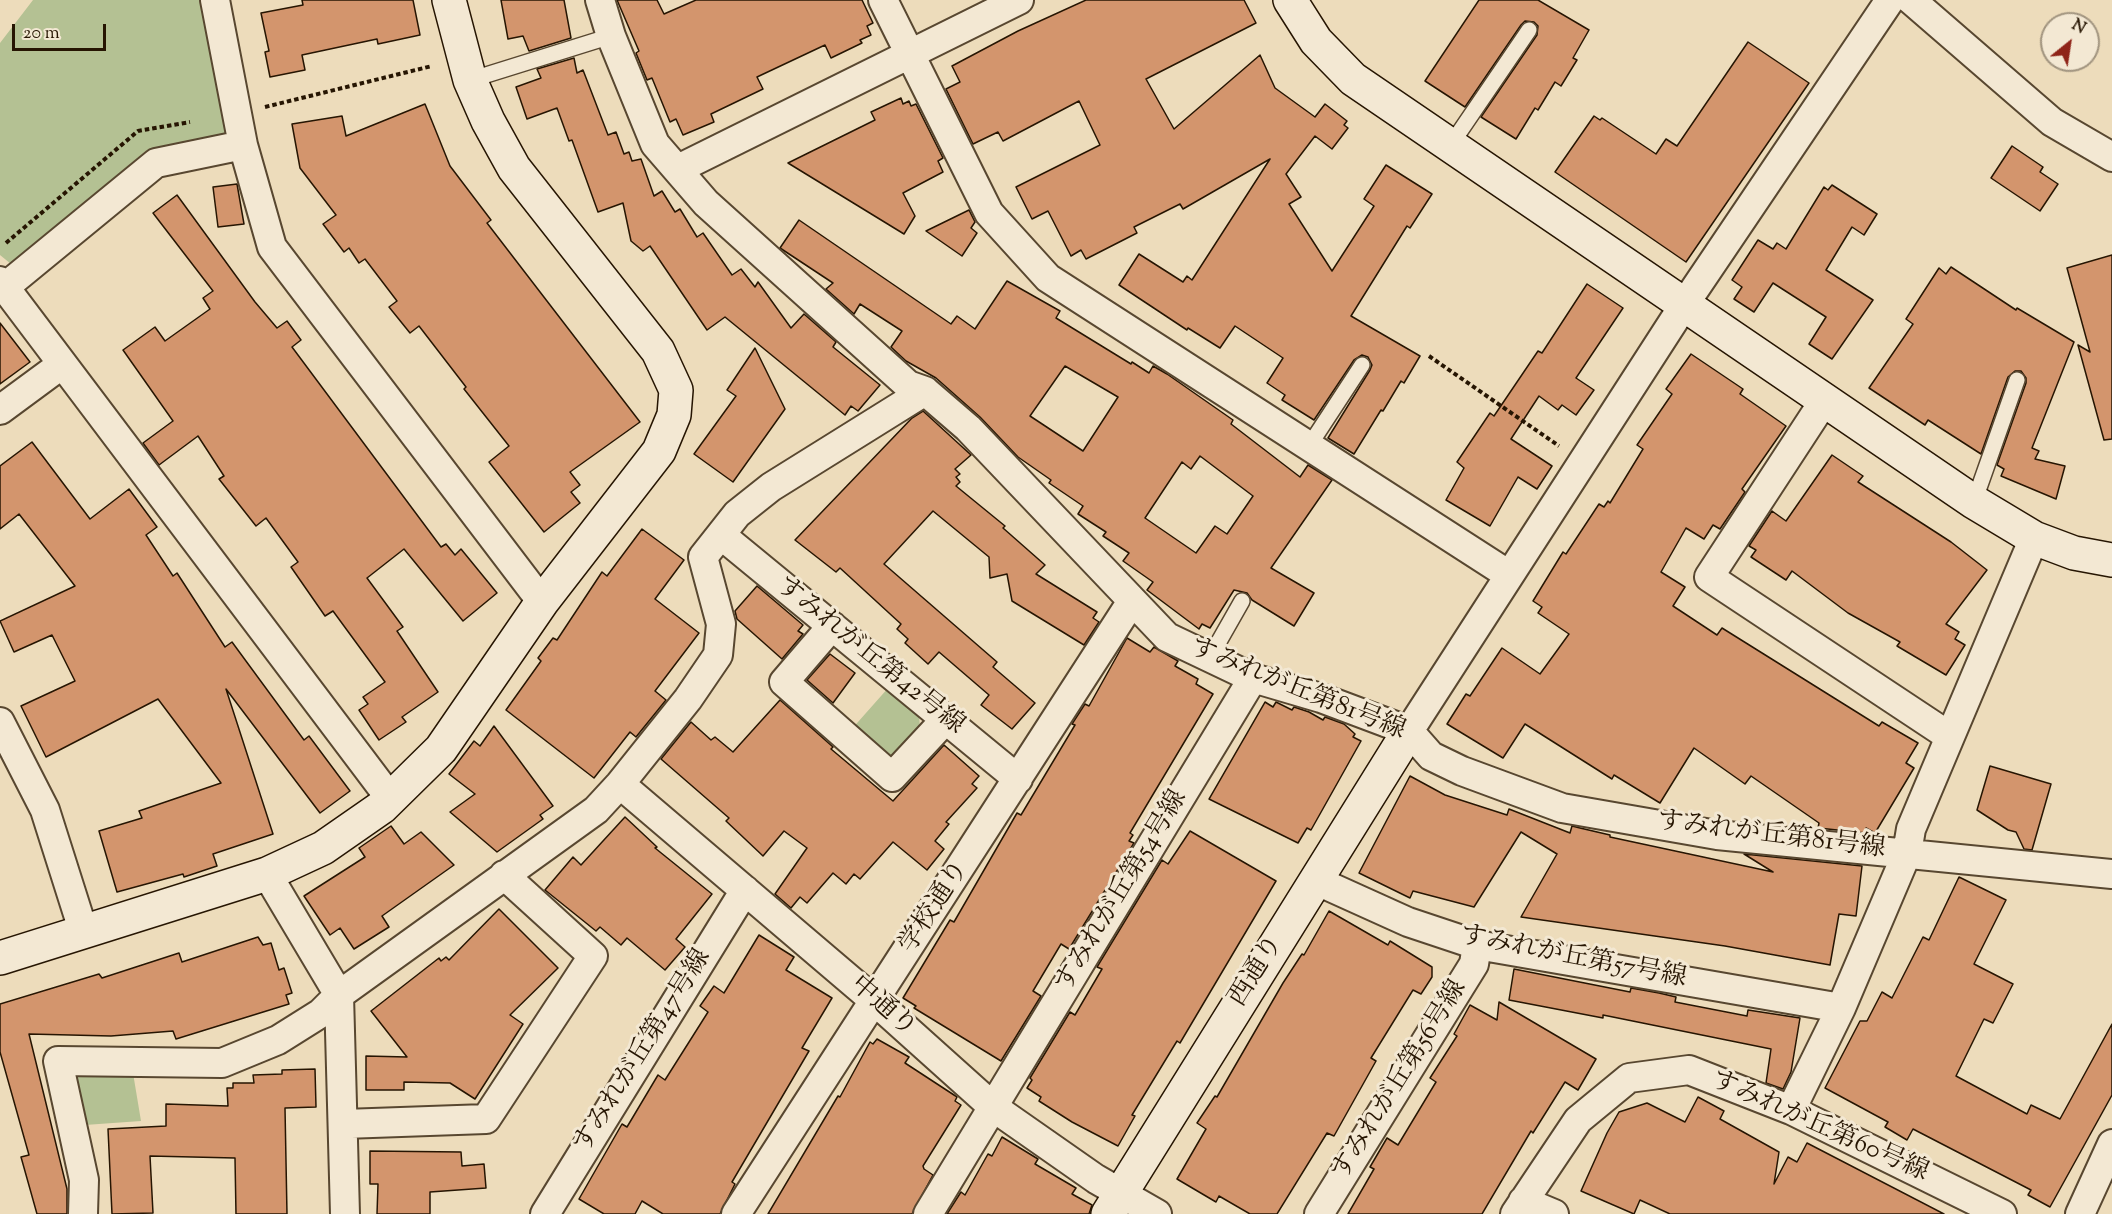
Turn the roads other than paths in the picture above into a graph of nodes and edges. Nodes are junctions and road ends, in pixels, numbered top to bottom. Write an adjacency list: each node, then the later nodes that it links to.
1 (215, 0): 13 (street)
2 (450, 0): 12 (street)
3 (600, 0): 10 (street, すみれが丘第81号線)
4 (883, 0): 11 (street)
5 (1019, 0): 11 (street)
6 (1290, 0): 14 (street)
7 (1890, 0): 18 (street)
8 (1911, 0): 15 (street)
9 (1529, 30): 14 (lane)
10 (611, 36): 12 (lane); 16 (street, すみれが丘第81号線)
11 (910, 54): 16 (street); 25 (street)
12 (466, 69): 33 (street)
13 (243, 145): 17 (street); 33 (street)
14 (1450, 146): 18 (street)
15 (2112, 157)
16 (678, 169): 22 (street, すみれが丘第81号線)
17 (2, 284): 19 (street)
18 (1684, 305): 23 (street); 30 (street)
19 (61, 364): 24 (street); 43 (street)
20 (1362, 365): 25 (lane)
21 (2017, 380): 26 (lane)
22 (925, 391): 27 (street); 31 (street, すみれが丘第81号線)
23 (1824, 401): 26 (street); 40 (street)
24 (0, 410)
25 (1309, 446): 30 (street)
26 (1974, 502): 28 (street)
27 (721, 535): 34 (street, すみれが丘第42号線); 42 (street)
28 (2034, 538): 29 (street); 40 (street)
29 (2112, 560)
30 (1509, 575): 39 (street)
31 (1132, 601): 35 (street, すみれが丘第81号線); 41 (street, 学校通り)
32 (1242, 601): 35 (lane)
33 (542, 602): 43 (street)
34 (832, 626): 37 (street, すみれが丘第42号線); 37 (street)
35 (1209, 659): 36 (street, すみれが丘第81号線)
36 (1253, 678): 39 (street, すみれが丘第81号線); 56 (street, すみれが丘第54号線)
37 (945, 719): 41 (street, すみれが丘第42号線)
38 (0, 722): 50 (street)
39 (1409, 731): 44 (street, すみれが丘第81号線); 48 (street, 西通り)
40 (1949, 736): 44 (street)
41 (1018, 779): 54 (street, 学校通り)
42 (620, 784): 47 (street); 49 (street, 中通り)
43 (390, 798): 45 (street)
44 (1906, 853): 46 (street, すみれが丘第81号線); 55 (street)
45 (267, 873): 50 (street); 53 (street)
46 (2112, 874)
47 (504, 875): 53 (street); 58 (street)
48 (1315, 880): 51 (street, すみれが丘第57号線); 60 (street, 西通り)
49 (745, 890): 54 (street, 中通り); 64 (street, すみれが丘第47号線)
50 (84, 933): 52 (street)
51 (1477, 945): 55 (street, すみれが丘第57号線); 68 (street, すみれが丘第56号線)
52 (0, 958)
53 (339, 995): 58 (street); 62 (street)
54 (876, 1002): 56 (street, 中通り); 65 (street, 学校通り)
55 (1841, 1008): 57 (street)
56 (993, 1107): 60 (street, 中通り); 66 (street, すみれが丘第54号線)
57 (1791, 1110): 61 (street, すみれが丘第60号線); 70 (street, すみれが丘第60号線)
58 (344, 1124): 63 (street)
59 (2112, 1144): 71 (street)
60 (1114, 1203): 67 (street, 中通り)
61 (1519, 1208): 69 (street)
62 (83, 1214)
63 (345, 1214)
64 (545, 1214)
65 (736, 1214)
66 (928, 1214)
67 (1157, 1214)
68 (1319, 1214)
69 (1554, 1214)
70 (2002, 1214)
71 (2080, 1214)

